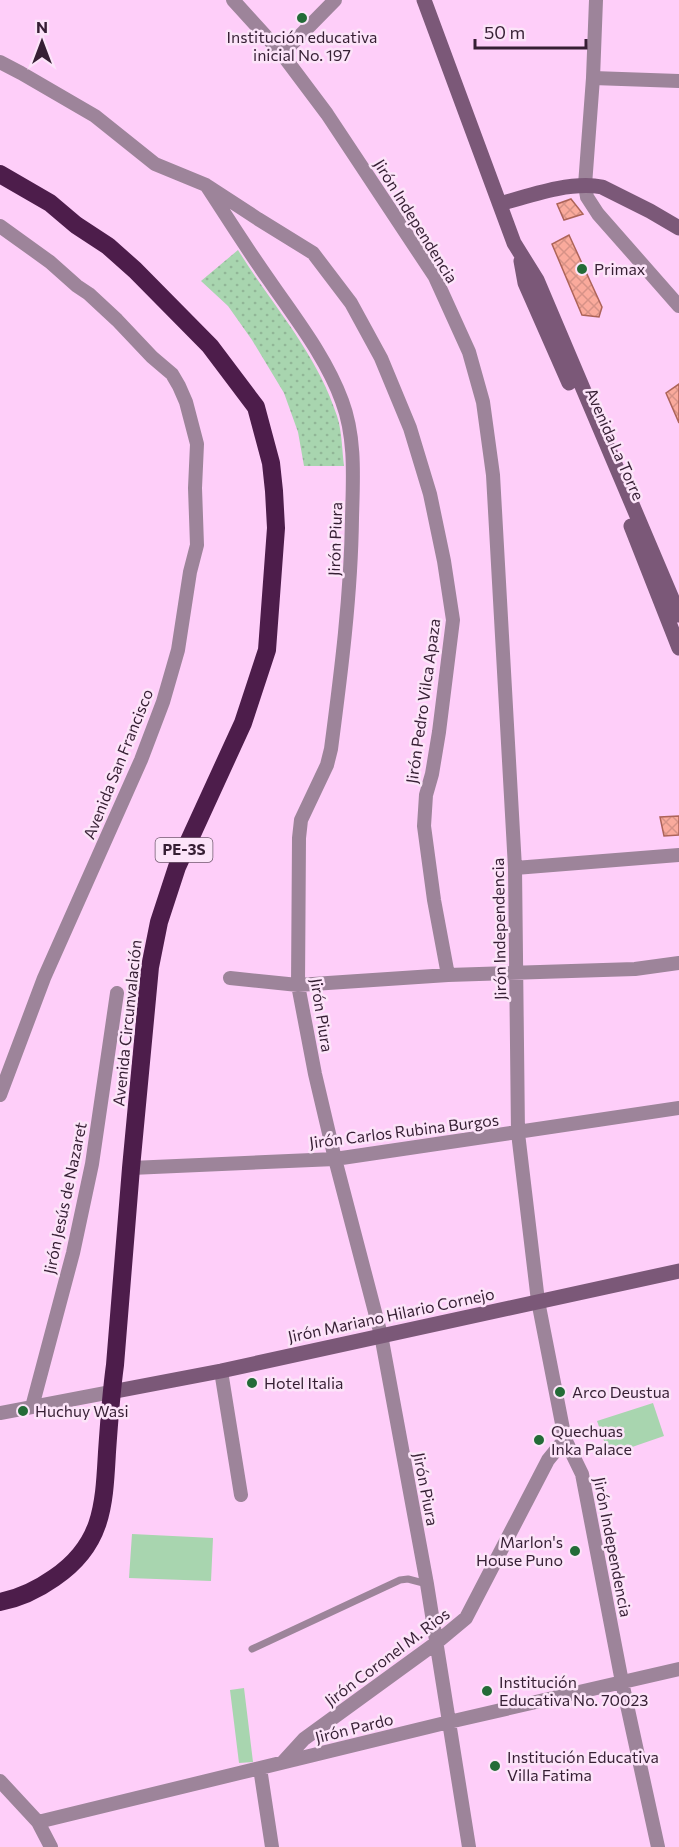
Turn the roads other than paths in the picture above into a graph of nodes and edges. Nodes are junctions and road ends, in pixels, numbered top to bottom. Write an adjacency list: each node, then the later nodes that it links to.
1 (233, 0): 5 (street, Jirón Independencia)
2 (335, 0): 5 (street)
3 (424, 0): 12 (main road, Avenida La Torre)
4 (596, 0): 7 (street)
5 (282, 54): 20 (street, Jirón Independencia)
6 (0, 62): 10 (street, Jirón Pedro Vilca Apaza)
7 (593, 78): 8 (street); 11 (street)
8 (679, 81)
9 (0, 174): 31 (highway, Avenida Circunvalación / PE-3S)
10 (207, 185): 23 (street, Jirón Pedro Vilca Apaza); 25 (street, Jirón Piura)
11 (585, 185): 12 (main road); 14 (main road); 16 (street)
12 (500, 204): 15 (main road, Avenida La Torre)
13 (0, 226): 27 (street, Avenida San Francisco)
14 (679, 228)
15 (520, 255): 17 (main road, Avenida La Torre); 18 (main road, Avenida La Torre)
16 (679, 306)
17 (679, 615)
18 (679, 648)
19 (679, 855): 20 (street)
20 (515, 868): 22 (street, Jirón Independencia)
21 (679, 963): 22 (street)
22 (516, 972): 23 (street); 29 (street, Jirón Independencia)
23 (448, 975): 25 (street)
24 (230, 978): 25 (street)
25 (298, 985): 30 (street, Jirón Piura)
26 (117, 993): 37 (street, Jirón Jesús de Nazaret)
27 (0, 1095)
28 (679, 1108): 29 (street, Jirón Carlos Rubina Burgos)
29 (518, 1132): 30 (street, Jirón Carlos Rubina Burgos); 33 (street, Jirón Independencia)
30 (335, 1159): 31 (street, Jirón Carlos Rubina Burgos); 34 (street, Jirón Piura)
31 (131, 1168): 36 (highway, Avenida Circunvalación / PE-3S)
32 (679, 1271): 33 (main road, Jirón Mariano Hilario Cornejo)
33 (537, 1301): 34 (main road, Jirón Mariano Hilario Cornejo); 39 (street, Jirón Independencia)
34 (381, 1335): 35 (main road, Jirón Mariano Hilario Cornejo); 41 (street, Jirón Piura)
35 (221, 1371): 36 (main road, Jirón Mariano Hilario Cornejo); 40 (street)
36 (111, 1392): 37 (street); 42 (highway, Avenida Circunvalación / PE-3S)
37 (32, 1407): 38 (street)
38 (0, 1413)
39 (565, 1439): 43 (street, Jirón Coronel M. Rios); 46 (street, Jirón Independencia)
40 (241, 1495)
41 (427, 1584): 43 (street, Jirón Piura); 44 (lane)
42 (0, 1602)
43 (436, 1643): 47 (street, Jirón Piura); 48 (street, Jirón Coronel M. Rios)
44 (252, 1649)
45 (679, 1669): 46 (street, Jirón Pardo)
46 (622, 1682): 47 (street, Jirón Pardo); 56 (street, Jirón Independencia)
47 (449, 1722): 48 (street, Jirón Pardo); 55 (street, Jirón Piura)
48 (283, 1762): 49 (street, Jirón Pardo)
49 (260, 1768): 52 (street, Jirón Pardo); 54 (street)
50 (0, 1781): 51 (street)
51 (6, 1799): 52 (street)
52 (38, 1822): 53 (street)
53 (51, 1847)
54 (272, 1847)
55 (469, 1847)
56 (658, 1847)

